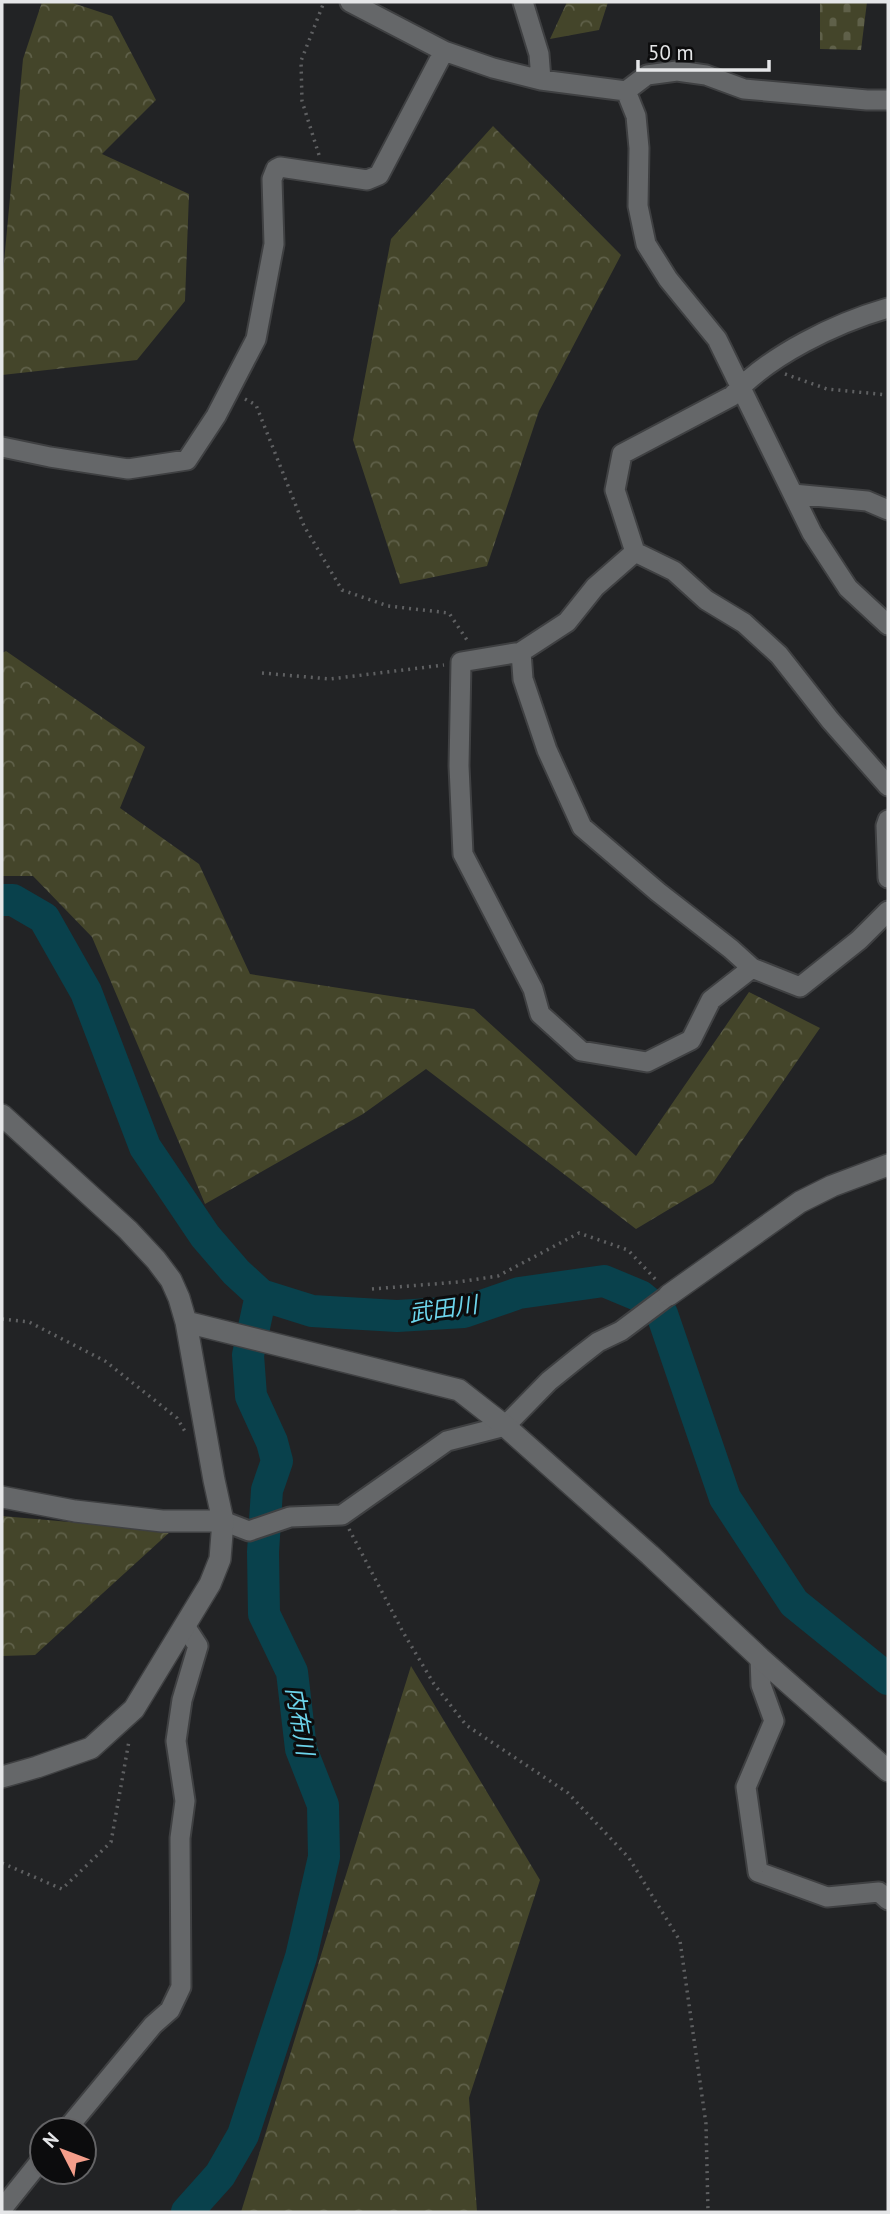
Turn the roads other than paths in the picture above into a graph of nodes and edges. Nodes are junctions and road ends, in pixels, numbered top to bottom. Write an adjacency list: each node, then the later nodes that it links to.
1 (350, 2): 3 (street)
2 (523, 2): 4 (street)
3 (444, 51): 4 (street); 9 (street)
4 (541, 80): 5 (street)
5 (626, 91): 6 (street); 8 (street)
6 (888, 100)
7 (888, 308): 8 (street)
8 (741, 387): 10 (street); 12 (street)
9 (2, 447)
10 (793, 494): 11 (street); 13 (street)
11 (888, 510)
12 (635, 552): 14 (street); 15 (street)
13 (888, 625)
14 (521, 652): 19 (street); 19 (street)
15 (888, 786)
16 (888, 820): 17 (street)
17 (888, 878)
18 (888, 911): 19 (street)
19 (752, 968)
20 (2, 1115): 23 (street)
21 (888, 1165): 22 (street)
22 (669, 1295): 24 (street)
23 (196, 1324): 24 (street); 26 (street)
24 (505, 1426): 26 (street); 28 (street)
25 (2, 1497): 26 (street)
26 (223, 1521): 27 (street)
27 (185, 1626): 30 (street); 32 (street)
28 (760, 1658): 29 (street); 31 (street)
29 (888, 1771)
30 (2, 1777)
31 (888, 1900)
32 (78, 2116)
33 (28, 2177): 34 (street)
34 (2, 2209)

